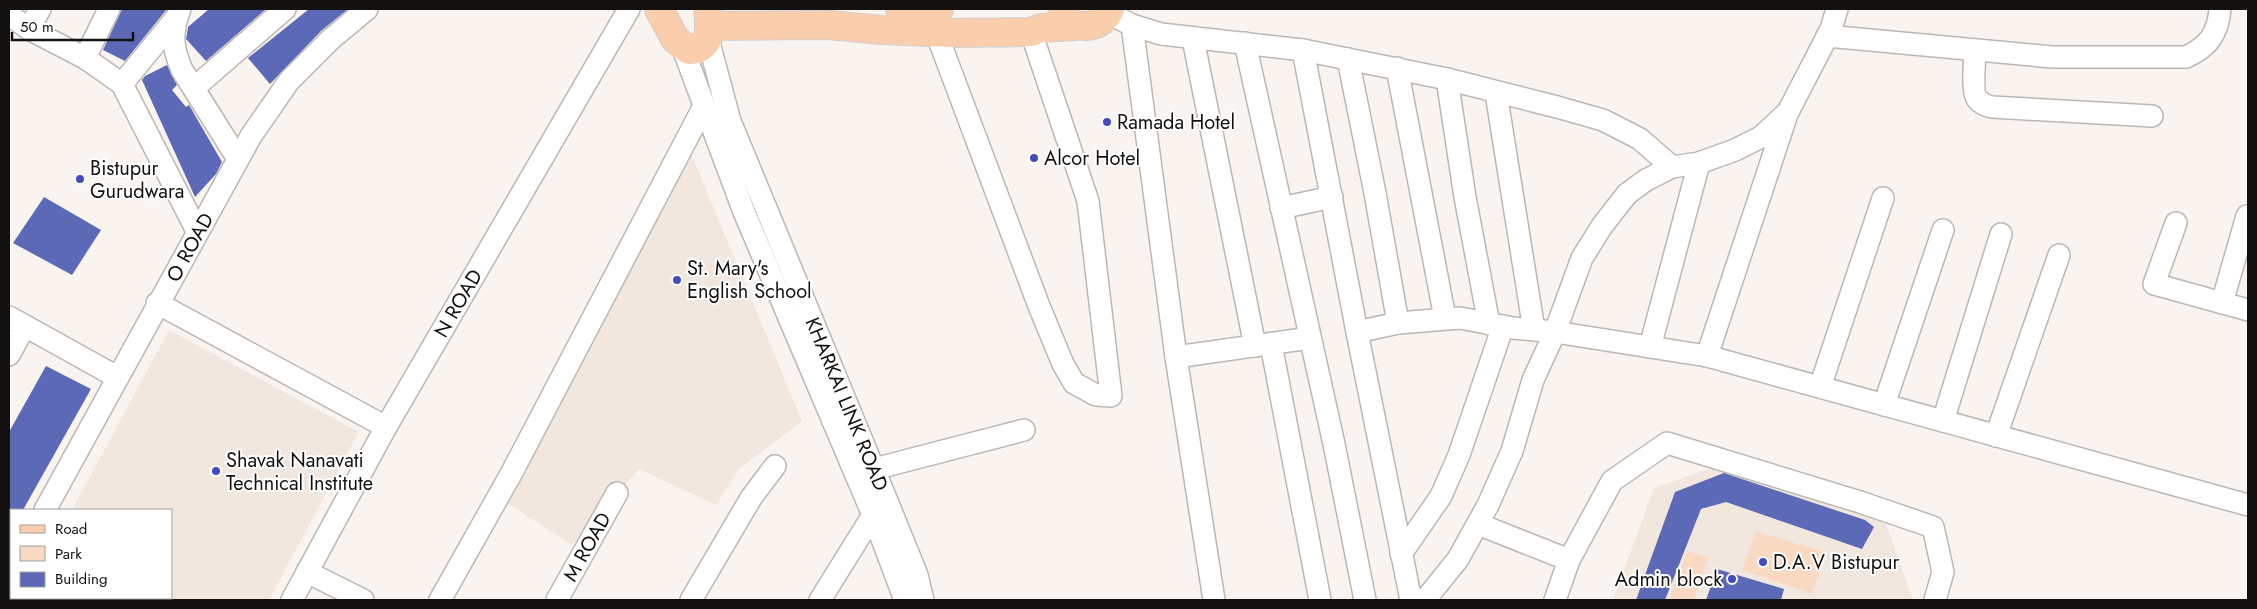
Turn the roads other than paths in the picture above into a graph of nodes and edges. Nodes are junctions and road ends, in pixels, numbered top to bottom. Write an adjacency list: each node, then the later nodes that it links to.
1 (40, 9): 15 (street)
2 (109, 9): 23 (street)
3 (285, 9): 28 (street)
4 (368, 9): 33 (street, O ROAD)
5 (629, 9): 64 (street, N ROAD)
6 (658, 9): 16 (main road)
7 (900, 9): 14 (main road)
8 (1837, 9): 18 (street)
9 (2220, 9): 22 (street)
10 (181, 11): 27 (street); 28 (street)
11 (9, 15): 15 (street)
12 (1116, 16): 13 (main road); 19 (street); 59 (street)
13 (1066, 17): 17 (main road)
14 (938, 21): 16 (main road); 17 (main road); 17 (street)
15 (30, 29): 23 (street)
16 (702, 30): 30 (street); 68 (street, KHARKAI LINK ROAD)
17 (1031, 32)
18 (1827, 36): 22 (street); 31 (street)
19 (1193, 38): 20 (street); 55 (street)
20 (1245, 43): 21 (street); 38 (street)
21 (1303, 50): 24 (street); 36 (street)
22 (1975, 50): 32 (street)
23 (85, 58): 27 (street)
24 (1348, 59): 25 (street); 50 (street)
25 (1396, 68): 26 (street); 48 (street)
26 (1447, 79): 29 (street); 51 (street)
27 (122, 84): 41 (street)
28 (194, 88): 33 (street)
29 (1496, 93): 35 (street); 52 (street)
30 (704, 106): 72 (street); 79 (street)
31 (1788, 112): 34 (street); 58 (street)
32 (2152, 116)
33 (238, 159): 41 (street, O ROAD)
34 (1699, 163): 35 (street); 56 (street)
35 (1672, 167): 52 (street)
36 (1332, 197): 38 (street); 53 (street)
37 (1883, 198): 61 (street)
38 (1281, 208): 54 (street)
39 (2247, 216): 46 (street)
40 (2176, 223): 46 (street)
41 (197, 230): 45 (street, O ROAD)
42 (1944, 230): 62 (street)
43 (2001, 234): 63 (street)
44 (2059, 256): 66 (street)
45 (158, 303): 60 (street, O ROAD); 64 (street)
46 (2222, 303): 47 (street)
47 (2248, 310)
48 (1445, 318): 50 (street); 51 (street)
49 (17, 321): 57 (street); 60 (street)
50 (1398, 322): 53 (street)
51 (1496, 325): 52 (street); 74 (street)
52 (1545, 331): 56 (street); 73 (street)
53 (1357, 332): 74 (street)
54 (1310, 338): 55 (street); 87 (street)
55 (1263, 345): 59 (street); 86 (street)
56 (1650, 347): 58 (street)
57 (9, 355)
58 (1707, 356): 61 (street)
59 (1176, 358): 85 (street)
60 (117, 377): 71 (street, O ROAD)
61 (1820, 388): 62 (street)
62 (1884, 405): 63 (street)
63 (1943, 421): 66 (street)
64 (386, 427): 76 (street, N ROAD)
65 (1024, 430): 68 (street)
66 (1996, 436): 70 (street)
67 (775, 466): 81 (street)
68 (874, 469): 84 (street, KHARKAI LINK ROAD)
69 (617, 493): 80 (street, M ROAD)
70 (2248, 505)
71 (46, 509)
72 (873, 515): 82 (street); 83 (street)
73 (1478, 524): 75 (street); 89 (street)
74 (1402, 554): 88 (street)
75 (1569, 560): 90 (street); 91 (street)
76 (308, 572): 77 (street, N ROAD); 78 (street)
77 (292, 600)
78 (363, 600)
79 (440, 600)
80 (557, 600)
81 (691, 600)
82 (820, 600)
83 (905, 600)
84 (923, 600)
85 (1214, 600)
86 (1320, 600)
87 (1365, 600)
88 (1411, 600)
89 (1425, 600)
90 (1555, 600)
91 (1935, 600)

